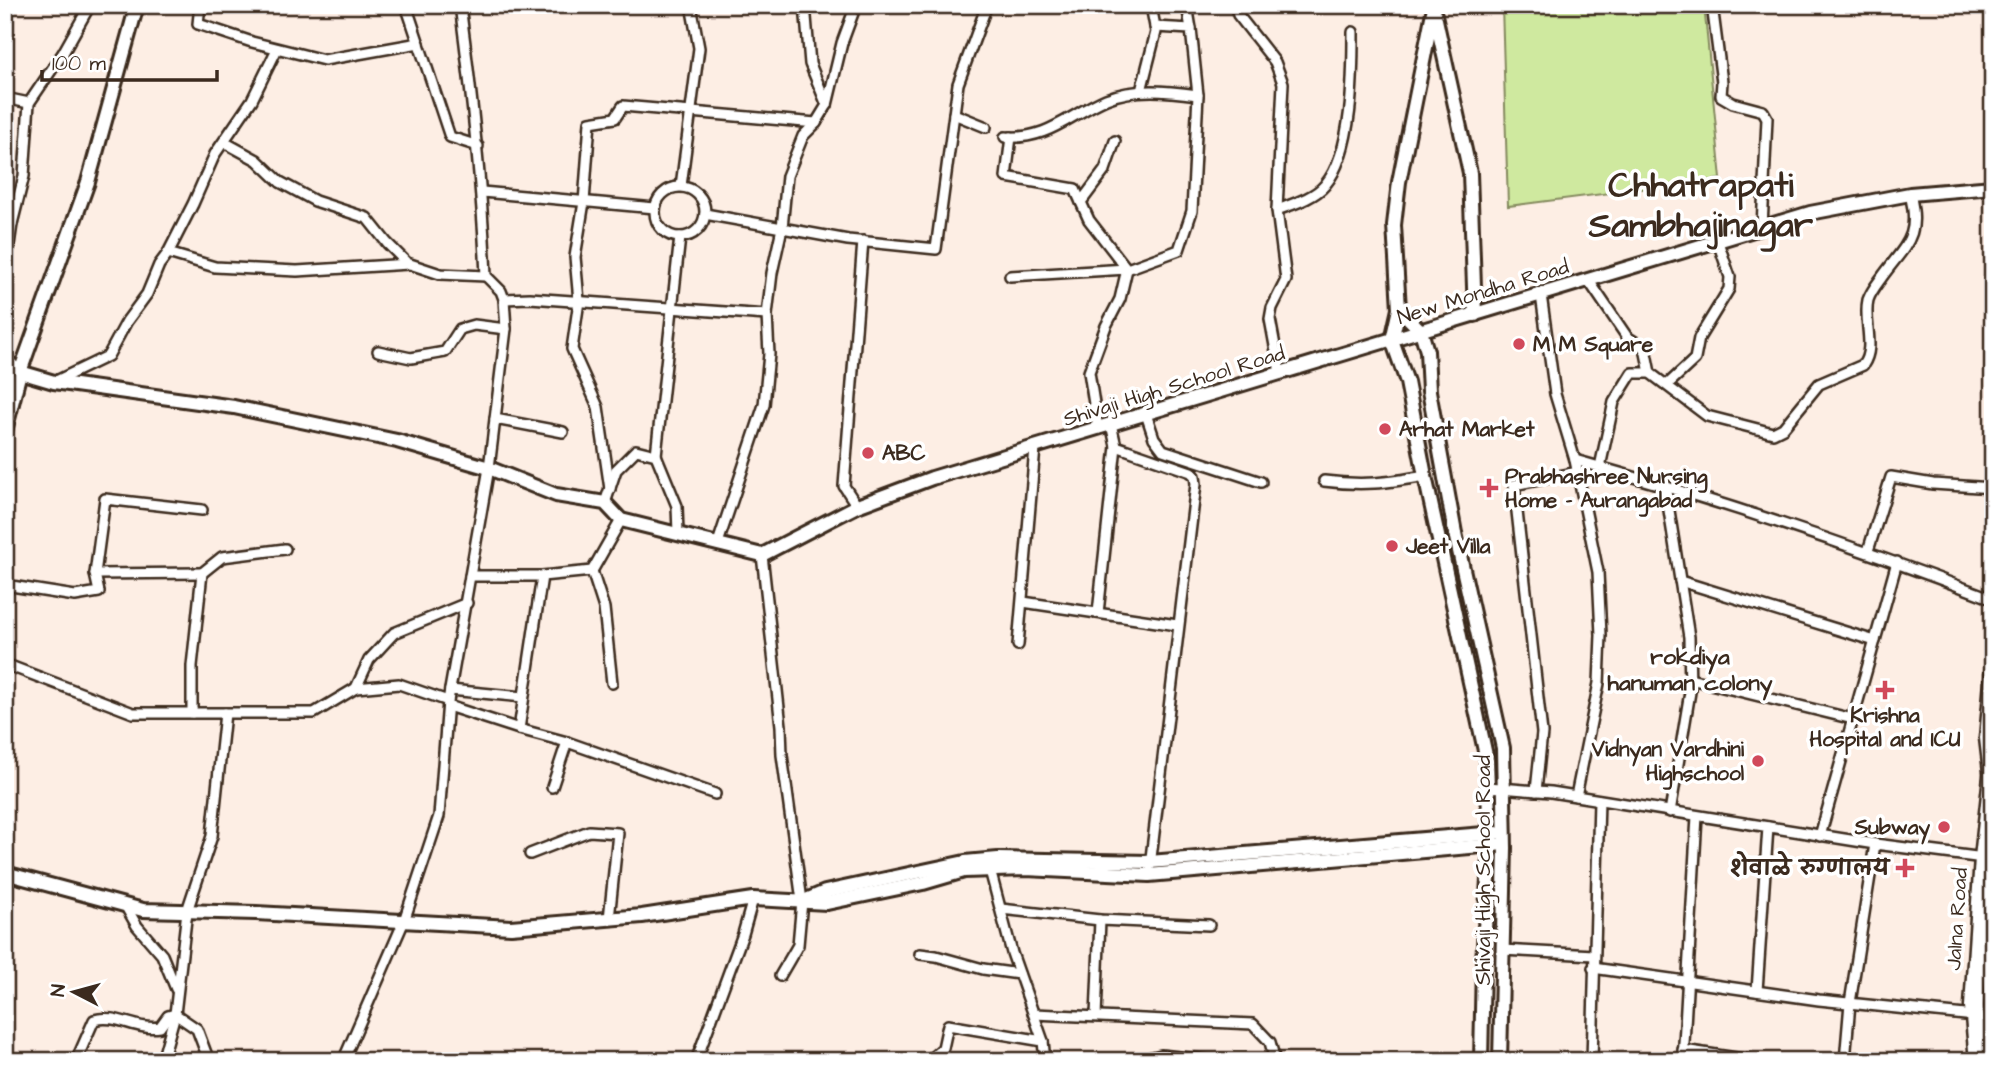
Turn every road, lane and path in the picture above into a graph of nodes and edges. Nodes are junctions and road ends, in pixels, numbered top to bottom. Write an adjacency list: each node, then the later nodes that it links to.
1 (90, 5): 23 (street)
2 (137, 5): 67 (street)
3 (200, 5): 19 (street)
4 (406, 5): 18 (street)
5 (460, 5): 31 (street)
6 (691, 5): 25 (street)
7 (805, 5): 24 (street)
8 (856, 5): 24 (street)
9 (987, 5): 26 (street)
10 (1188, 5): 16 (street)
11 (1235, 5): 39 (street)
12 (1712, 5): 44 (street)
13 (1433, 6): 59 (street); 61 (street)
14 (1152, 11): 15 (street)
15 (1155, 27): 16 (street); 20 (street)
16 (1191, 29): 21 (street)
17 (1353, 32): 39 (street)
18 (419, 43): 19 (street); 31 (street)
19 (276, 49): 30 (street)
20 (1140, 91): 21 (street); 37 (street)
21 (1198, 95): 50 (street)
22 (5, 98): 23 (street)
23 (29, 103): 42 (street)
24 (827, 105): 27 (street)
25 (691, 113): 27 (street); 32 (street); 36 (street)
26 (954, 114): 28 (street); 46 (street)
27 (816, 123): 43 (street)
28 (986, 127)
29 (1115, 141): 37 (street)
30 (224, 142): 48 (street); 49 (street)
31 (478, 146): 34 (street)
32 (681, 187): 38 (street); 41 (street)
33 (1993, 187): 35 (street, New Mondha Road)
34 (482, 192): 36 (street); 52 (street)
35 (1910, 194): 44 (street, New Mondha Road); 71 (street)
36 (584, 202): 38 (street); 57 (street)
37 (1081, 202): 50 (street)
38 (655, 208): 45 (street)
39 (1277, 210): 68 (street)
40 (5, 214): 42 (street)
41 (705, 214): 43 (street); 45 (street)
42 (12, 224): 51 (street)
43 (782, 228): 46 (street); 60 (street)
44 (1762, 228): 47 (street, New Mondha Road)
45 (680, 237): 58 (street)
46 (863, 241): 91 (street)
47 (1718, 242): 54 (street, New Mondha Road); 71 (street)
48 (169, 253): 49 (street); 70 (street)
49 (411, 264): 52 (street)
50 (1127, 269): 53 (street); 74 (street)
51 (5, 273)
52 (486, 276): 56 (street)
53 (1010, 276)
54 (1589, 281): 55 (street, New Mondha Road); 69 (street)
55 (1541, 295): 61 (street, New Mondha Road); 80 (street)
56 (504, 299): 57 (street); 62 (street)
57 (579, 301): 58 (street); 89 (street)
58 (672, 308): 60 (street); 79 (street)
59 (1399, 309): 63 (street); 64 (street)
60 (767, 315): 95 (street)
61 (1475, 315): 63 (street, New Mondha Road)
62 (506, 329): 65 (street); 73 (street)
63 (1421, 331): 64 (street, New Mondha Road); 130 (street, Shivaji High School Road)
64 (1392, 340): 68 (street, Shivaji High School Road); 84 (street, Shivaji High School Road)
65 (378, 351)
66 (5, 356): 67 (street)
67 (20, 372): 70 (street); 75 (street)
68 (1280, 373): 72 (street, Shivaji High School Road)
69 (1650, 373): 71 (street); 81 (street)
70 (54, 382): 82 (street)
71 (1667, 385)
72 (1146, 414): 74 (street, Shivaji High School Road); 86 (street)
73 (495, 419): 76 (street); 82 (street)
74 (1105, 427): 77 (street); 78 (street, Shivaji High School Road)
75 (5, 431)
76 (563, 432)
77 (1116, 446): 110 (street); 111 (street)
78 (1035, 448): 91 (street, Shivaji High School Road); 108 (street)
79 (656, 455): 89 (street); 94 (street)
80 (1575, 460): 81 (street); 83 (street)
81 (1600, 467): 87 (street)
82 (489, 468): 90 (street); 103 (street)
83 (1578, 472): 131 (street); 133 (street)
84 (1424, 476): 85 (street); 129 (street, Shivaji High School Road)
85 (1324, 481)
86 (1261, 482)
87 (1665, 485): 97 (street); 105 (street)
88 (1993, 488): 97 (street)
89 (610, 489): 90 (street)
90 (606, 503): 93 (street)
91 (857, 506): 98 (street, Shivaji High School Road)
92 (202, 510): 102 (street)
93 (621, 520): 94 (street); 100 (street)
94 (678, 533): 95 (street)
95 (718, 543): 98 (street)
96 (285, 549): 101 (street)
97 (1868, 551): 99 (street)
98 (762, 555): 148 (street)
99 (1897, 562): 107 (street); 112 (street)
100 (592, 571): 104 (street); 117 (street)
101 (202, 573): 102 (street); 122 (street)
102 (95, 574): 106 (street)
103 (470, 576): 104 (street); 109 (street)
104 (542, 576): 120 (street)
105 (1680, 581): 112 (street); 116 (street)
106 (5, 585)
107 (1993, 598)
108 (1023, 602): 110 (street); 113 (street)
109 (467, 603): 118 (street); 119 (street)
110 (1098, 613): 111 (street)
111 (1177, 625): 144 (street)
112 (1875, 641): 124 (street)
113 (1018, 645)
114 (5, 664): 122 (street)
115 (1993, 671): 127 (main road)
116 (1690, 679): 124 (street); 135 (street)
117 (612, 683)
118 (356, 688): 121 (street); 123 (street)
119 (450, 690): 120 (street); 121 (street)
120 (523, 697): 125 (street)
121 (448, 704): 125 (street); 154 (street)
122 (192, 713): 123 (street)
123 (225, 713): 151 (street)
124 (1853, 719): 138 (street)
125 (519, 729): 126 (street)
126 (567, 742): 128 (street); 132 (street)
127 (1993, 778): 143 (highway, Jalna Road)
128 (552, 787)
129 (1488, 787): 130 (street); 140 (street, Shivaji High School Road)
130 (1504, 788): 131 (street); 139 (street, Shivaji High School Road)
131 (1536, 791): 133 (street)
132 (715, 794)
133 (1576, 796): 134 (street)
134 (1599, 800): 135 (street); 158 (street)
135 (1670, 812): 136 (street)
136 (1698, 816): 137 (street); 162 (street)
137 (1768, 827): 138 (street); 163 (street)
138 (1820, 836): 141 (street)
139 (1505, 838): 140 (street); 156 (street, Shivaji High School Road)
140 (1490, 840): 144 (street); 182 (street, Shivaji High School Road)
141 (1875, 844): 143 (street); 165 (street)
142 (530, 854): 152 (street)
143 (1984, 858): 169 (highway, Jalna Road)
144 (1149, 868): 145 (street); 148 (street)
145 (990, 870): 148 (street); 150 (street)
146 (5, 873): 149 (street)
147 (752, 899): 148 (street); 152 (street); 176 (street)
148 (802, 901): 161 (street)
149 (125, 905): 151 (street); 164 (street)
150 (1001, 909): 153 (street); 160 (street)
151 (187, 911): 154 (street); 164 (street)
152 (609, 919): 154 (street)
153 (1100, 920): 155 (street); 168 (street)
154 (404, 921): 175 (street)
155 (1209, 925)
156 (1502, 950): 158 (street); 183 (street, Shivaji High School Road)
157 (920, 954): 160 (street)
158 (1594, 955): 159 (street)
159 (1594, 968): 162 (street); 184 (street)
160 (1020, 974): 167 (street)
161 (780, 976)
162 (1687, 981): 163 (street); 171 (street)
163 (1757, 991): 165 (street)
164 (177, 992): 166 (street)
165 (1850, 1003): 169 (street); 187 (street)
166 (175, 1014): 172 (street); 173 (street); 174 (street)
167 (1034, 1014): 168 (street); 170 (street)
168 (1096, 1016): 181 (street)
169 (1975, 1016): 188 (highway, Jalna Road)
170 (1043, 1041): 177 (street); 178 (street)
171 (1683, 1050): 185 (street); 186 (street)
172 (76, 1061)
173 (162, 1061)
174 (209, 1061)
175 (343, 1061)
176 (696, 1061)
177 (928, 1061)
178 (1045, 1061)
179 (1135, 1061): 180 (street)
180 (1218, 1061)
181 (1275, 1061)
182 (1481, 1061)
183 (1500, 1061)
184 (1592, 1061)
185 (1683, 1061)
186 (1757, 1061)
187 (1845, 1061)
188 (1979, 1061)

